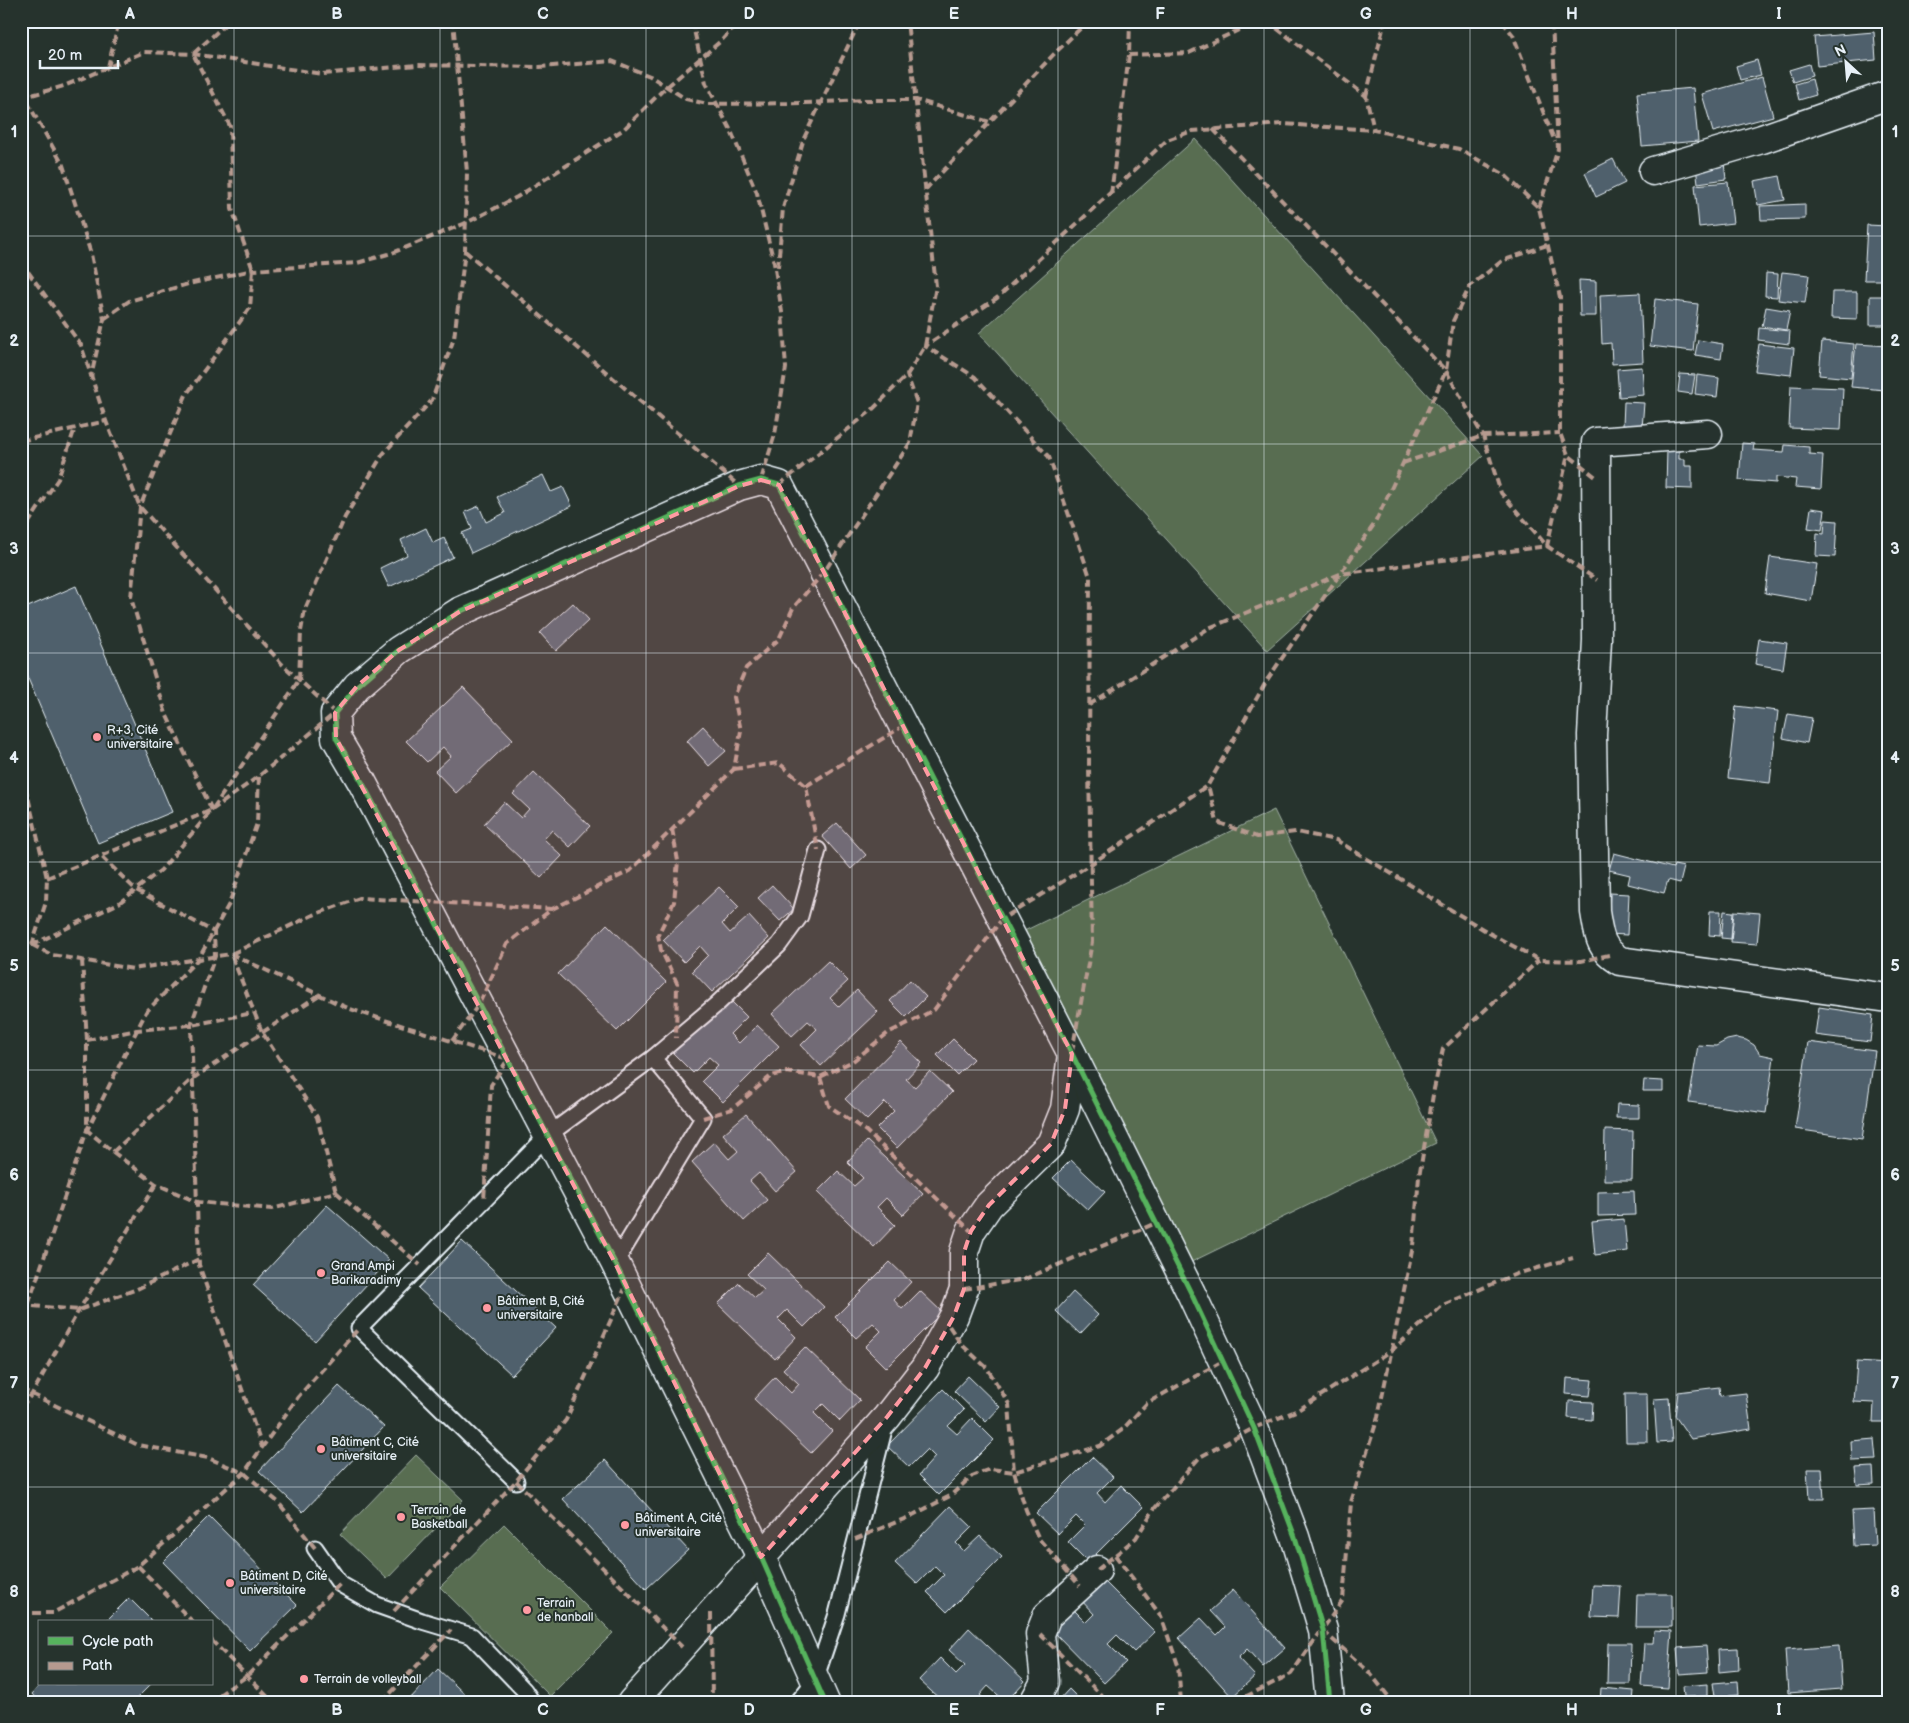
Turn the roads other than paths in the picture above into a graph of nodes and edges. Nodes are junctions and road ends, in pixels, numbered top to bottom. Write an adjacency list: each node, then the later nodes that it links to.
1 (1888, 95): 2 (street)
2 (1653, 171)
3 (1708, 434): 5 (street)
4 (818, 850): 7 (lane)
5 (1888, 998)
6 (1072, 1054): 8 (street); 10 (street); 20 (street)
7 (653, 1058): 8 (lane); 9 (lane)
8 (548, 1135): 9 (street); 11 (lane)
9 (615, 1263): 13 (street)
10 (887, 1417): 13 (street); 15 (lane)
11 (516, 1481)
12 (315, 1548): 16 (lane)
13 (761, 1557): 15 (street); 17 (street)
14 (1097, 1570): 19 (street)
15 (820, 1691): 18 (lane)
16 (532, 1702)
17 (632, 1702)
18 (798, 1702)
19 (1034, 1702)
20 (1330, 1702)

